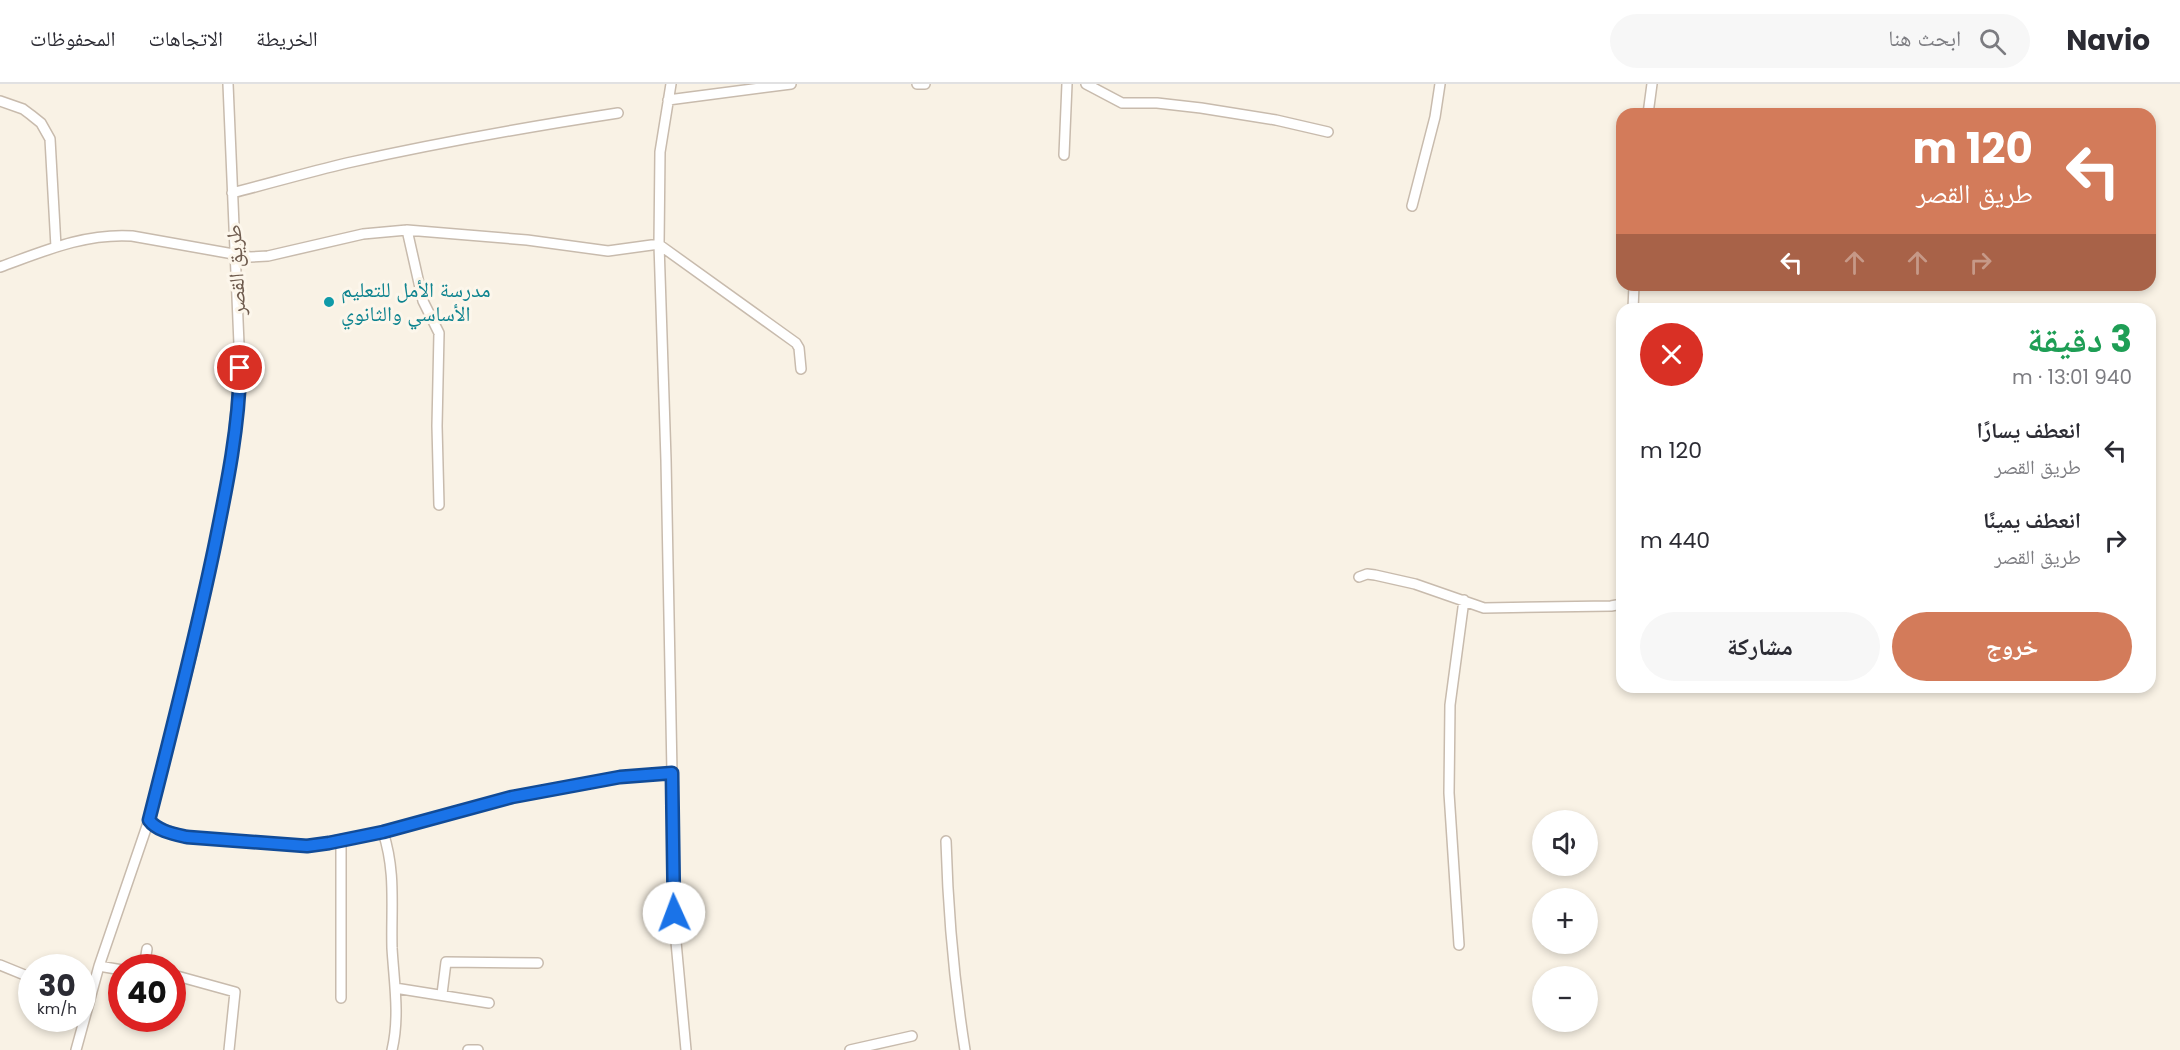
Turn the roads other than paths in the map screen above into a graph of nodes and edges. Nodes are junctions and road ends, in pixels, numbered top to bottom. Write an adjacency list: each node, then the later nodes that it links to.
1 (228, 84): 16 (street, طريق القصر)
2 (671, 84): 10 (street)
3 (791, 84): 10 (street)
4 (917, 84): 5 (street)
5 (925, 84)
6 (1067, 84): 15 (street)
7 (1086, 84): 14 (street)
8 (1440, 84): 17 (street)
9 (1652, 84): 12 (street)
10 (668, 100): 19 (street)
11 (0, 101): 20 (street)
12 (1649, 108)
13 (618, 113): 16 (street)
14 (1328, 132)
15 (1064, 155)
16 (232, 194): 21 (street, طريق القصر)
17 (1412, 206)
18 (407, 230): 19 (street); 21 (street); 24 (street)
19 (660, 245): 23 (street); 28 (street)
20 (56, 247): 21 (street); 22 (street)
21 (236, 255): 29 (street, طريق القصر)
22 (0, 267)
23 (801, 369)
24 (439, 505)
25 (1359, 577): 26 (street)
26 (1464, 600): 27 (street); 33 (street)
27 (1616, 605)
28 (672, 773): 30 (street); 54 (street)
29 (149, 820): 31 (street); 38 (street, طريق القصر)
30 (383, 832): 31 (street); 43 (street)
31 (340, 841): 45 (street)
32 (946, 841): 56 (street)
33 (1459, 945)
34 (147, 949): 35 (street)
35 (146, 954)
36 (538, 963): 44 (street)
37 (0, 965): 40 (street)
38 (99, 966): 39 (street); 41 (street, طريق القصر)
39 (108, 968)
40 (18, 972)
41 (96, 973)
42 (186, 979): 50 (street)
43 (395, 988): 44 (street); 51 (street)
44 (442, 994): 46 (street)
45 (340, 998)
46 (489, 1003)
47 (80, 1032): 49 (street, طريق القصر)
48 (912, 1036): 55 (street)
49 (76, 1050)
50 (229, 1050)
51 (392, 1050)
52 (468, 1050): 53 (street)
53 (478, 1050)
54 (686, 1050)
55 (850, 1050)
56 (964, 1050)

